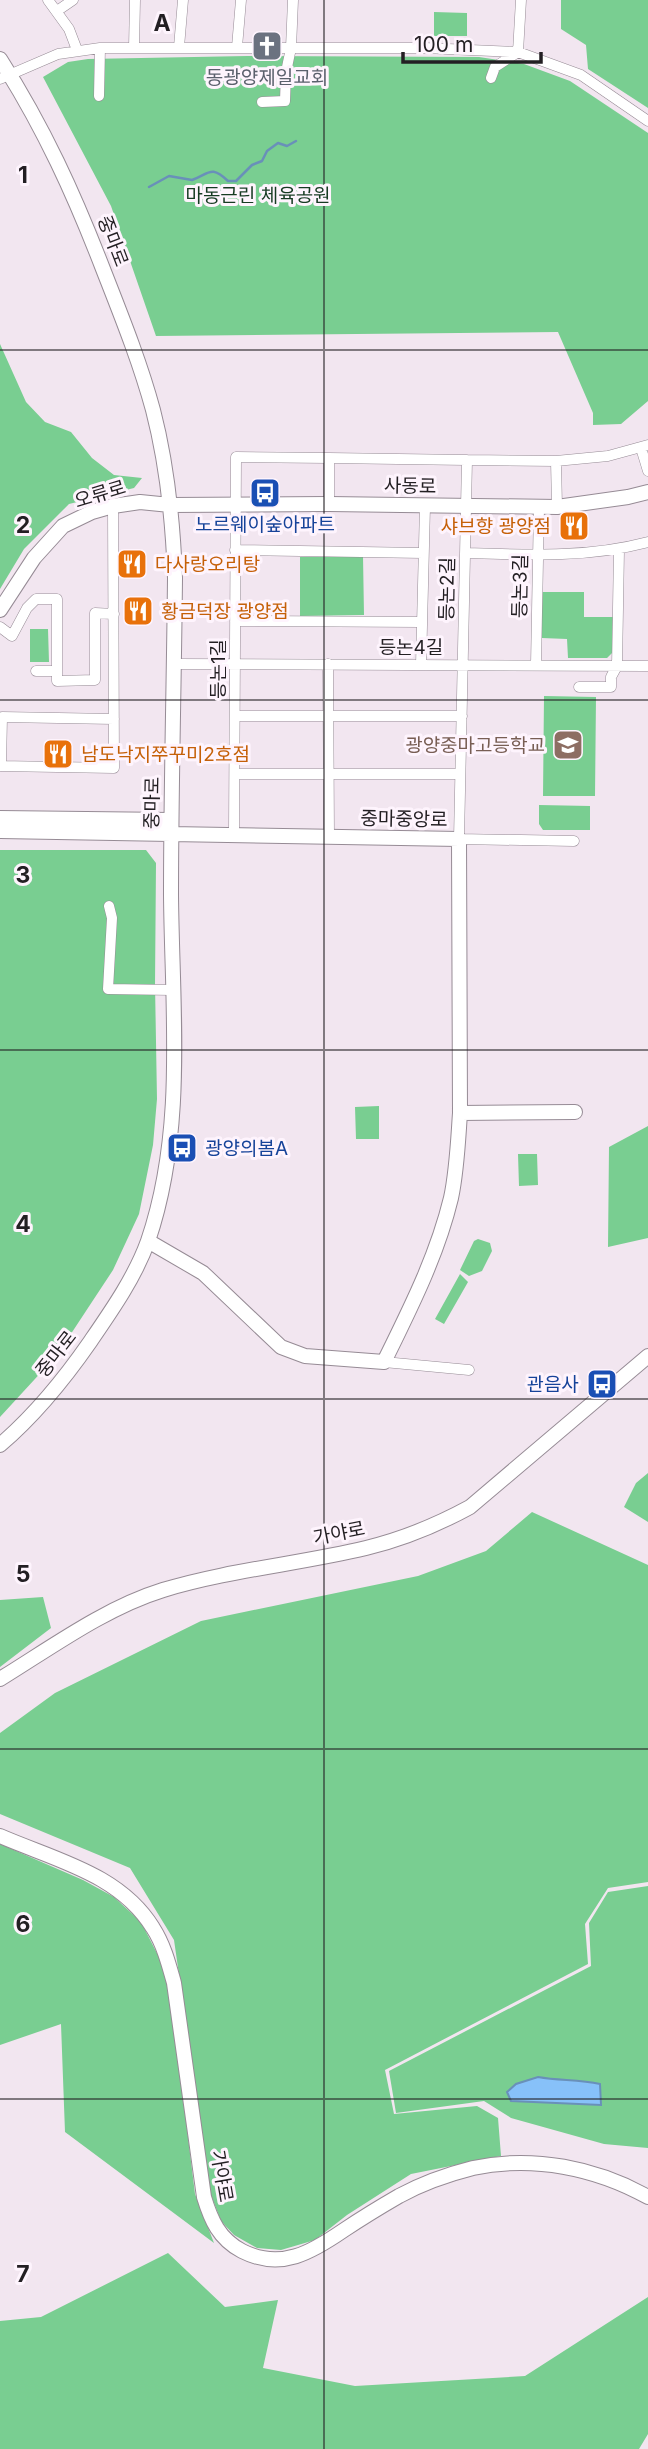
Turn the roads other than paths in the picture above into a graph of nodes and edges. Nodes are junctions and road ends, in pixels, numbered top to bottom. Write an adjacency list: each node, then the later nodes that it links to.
1 (48, 0): 8 (street)
2 (73, 0): 8 (street)
3 (135, 0): 12 (street)
4 (183, 0): 9 (street)
5 (241, 0): 10 (street)
6 (293, 0): 13 (street)
7 (521, 0): 15 (street)
8 (57, 11): 14 (street)
9 (179, 47): 10 (street); 12 (street)
10 (237, 47): 13 (street)
11 (100, 48): 12 (street); 14 (street); 19 (street)
12 (134, 48)
13 (291, 48): 15 (street); 20 (street)
14 (77, 50): 17 (street)
15 (518, 52): 18 (street); 21 (street)
16 (0, 59): 17 (street, 중마로)
17 (5, 77): 30 (street, 중마로)
18 (491, 78)
19 (99, 96)
20 (262, 102)
21 (648, 121)
22 (644, 447): 25 (street); 26 (street)
23 (329, 458): 24 (street); 28 (street, 등논1길); 29 (street)
24 (467, 460): 25 (street); 33 (street, 등논2길)
25 (556, 461): 34 (street)
26 (648, 471)
27 (648, 492): 34 (street, 사동로)
28 (236, 504): 29 (street, 사동로); 30 (street, 사동로); 37 (street, 등논1길)
29 (329, 504): 32 (street, 사동로)
30 (170, 505): 31 (street, 오류로); 48 (street, 중마로)
31 (113, 506): 42 (street, 오류로); 43 (street)
32 (425, 506): 33 (street, 사동로); 39 (street)
33 (466, 507): 35 (street, 사동로); 40 (street, 등논2길)
34 (558, 507): 35 (street, 사동로)
35 (539, 508): 41 (street, 등논3길)
36 (648, 542): 38 (street)
37 (236, 550): 39 (street); 44 (street, 등논1길)
38 (619, 550): 41 (street); 53 (street)
39 (423, 553): 45 (street)
40 (465, 553): 41 (street); 51 (street, 등논2길)
41 (538, 555): 52 (street, 등논3길)
42 (0, 610)
43 (114, 614): 56 (street); 61 (street)
44 (235, 621): 45 (street); 47 (street, 등논1길)
45 (421, 622): 50 (street)
46 (0, 627): 56 (street)
47 (235, 663): 48 (street, 등논4길); 49 (street, 등논4길); 58 (street, 등논1길)
48 (174, 664): 67 (street, 중마로)
49 (328, 664): 50 (street, 등논4길); 60 (street)
50 (421, 665): 51 (street, 등논4길)
51 (463, 665): 52 (street, 등논4길); 59 (street, 등논2길)
52 (536, 666): 53 (street, 등논4길)
53 (617, 666): 54 (street, 등논4길); 57 (street)
54 (648, 666)
55 (36, 671): 56 (street)
56 (57, 671)
57 (579, 687)
58 (235, 716): 60 (street); 63 (street, 등논1길)
59 (462, 716): 60 (street); 65 (street, 등논2길)
60 (328, 717): 64 (street)
61 (114, 719): 62 (street); 62 (street)
62 (1, 766)
63 (235, 774): 64 (street); 69 (street, 등논1길)
64 (328, 774): 65 (street); 70 (street)
65 (460, 774): 71 (street, 등논2길)
66 (0, 818): 67 (street, 중마중앙로)
67 (171, 827): 68 (street, 중마중앙로); 69 (street, 중마중앙로); 74 (street, 중마로)
68 (0, 831)
69 (234, 834): 70 (street, 중마중앙로)
70 (329, 836): 71 (street, 중마중앙로)
71 (459, 839): 72 (street); 76 (street, 중마중앙로)
72 (574, 841)
73 (109, 906): 74 (street)
74 (172, 990): 77 (street, 중마로)
75 (575, 1112): 76 (street)
76 (460, 1113): 79 (street, 중마중앙로)
77 (148, 1241): 79 (street); 81 (street, 중마로)
78 (648, 1356): 82 (street, 가야로)
79 (384, 1362): 80 (street)
80 (469, 1370)
81 (0, 1445)
82 (0, 1679)
83 (0, 1836): 84 (street, 가야로)
84 (648, 2197)

